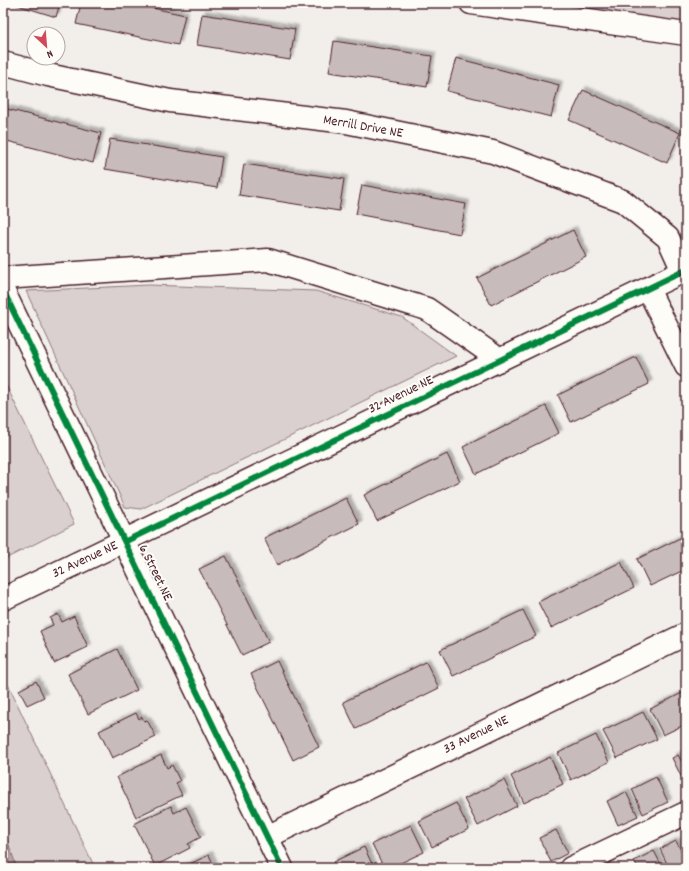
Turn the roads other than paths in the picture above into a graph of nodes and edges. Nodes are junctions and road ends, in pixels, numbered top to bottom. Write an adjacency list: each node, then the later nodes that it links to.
1 (471, 3): 2 (street)
2 (686, 34)
3 (3, 63): 4 (street, Merrill Drive NE)
4 (684, 270): 6 (street, 32 Avenue NE)
5 (3, 278): 8 (street)
6 (648, 289): 8 (street, 32 Avenue NE); 9 (street)
7 (3, 290): 10 (street, 6 Street NE)
8 (500, 360): 10 (street, 32 Avenue NE)
9 (686, 366)
10 (126, 541): 11 (street, 32 Avenue NE); 14 (street, 6 Street NE)
11 (3, 600)
12 (686, 634): 14 (street, 33 Avenue NE)
13 (686, 813): 16 (street)
14 (267, 837): 15 (street, 6 Street NE)
15 (282, 868)
16 (571, 868)

